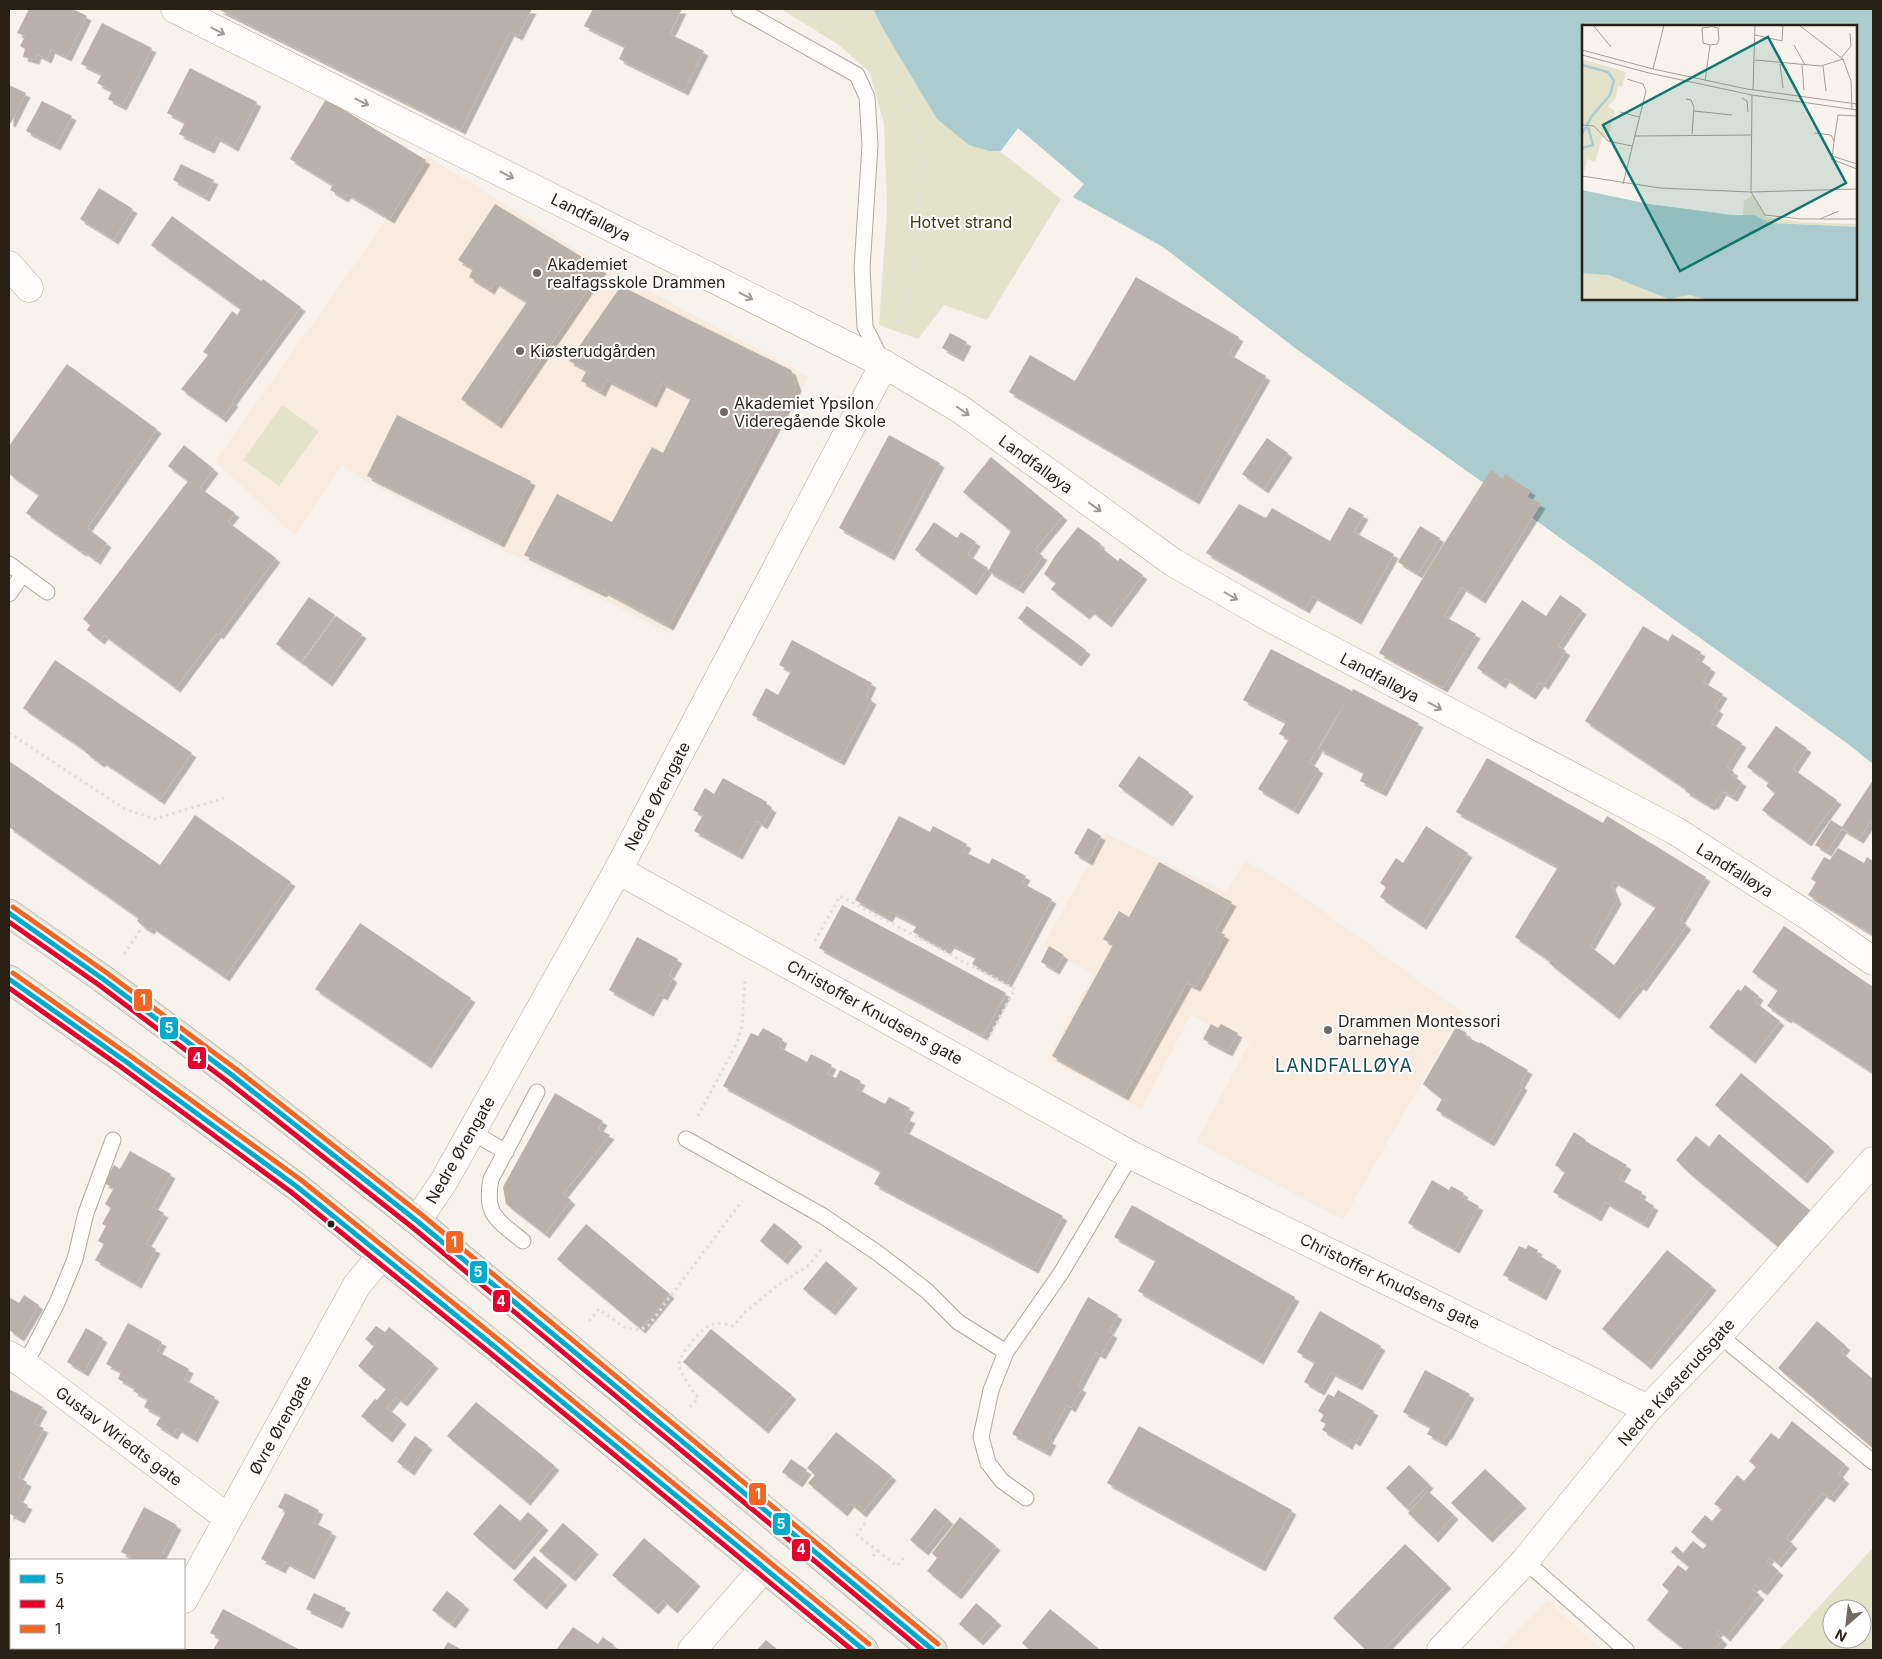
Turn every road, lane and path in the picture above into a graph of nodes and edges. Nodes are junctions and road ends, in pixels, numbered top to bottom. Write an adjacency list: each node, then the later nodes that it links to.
1 (175, 9): 3 (street, Landfalløya, one-way to 3)
2 (739, 9): 3 (lane)
3 (884, 364): 10 (street, Nedre Ørengate); 15 (street, Landfalløya, one-way to 15)
4 (9, 564): 5 (lane)
5 (22, 574): 6 (lane); 7 (lane)
6 (47, 592)
7 (9, 594)
8 (9, 733): 9 (path)
9 (224, 798)
10 (618, 870): 13 (street, Christoffer Knudsens gate); 20 (street, Nedre Ørengate)
11 (9, 913): 27 (main road)
12 (143, 926): 14 (path)
13 (750, 943): 16 (street, Christoffer Knudsens gate); 21 (path)
14 (122, 957)
15 (1873, 961)
16 (799, 970): 18 (street, Christoffer Knudsens gate); 18 (path)
17 (9, 979): 30 (main road)
18 (973, 1066): 24 (street, Christoffer Knudsens gate)
19 (537, 1092): 23 (lane)
20 (472, 1132): 23 (lane); 27 (street, Nedre Ørengate)
21 (686, 1139): 26 (lane)
22 (113, 1140): 34 (lane)
23 (506, 1152): 29 (lane)
24 (1131, 1155): 33 (lane); 35 (street, Christoffer Knudsens gate)
25 (1873, 1161): 32 (street, Nedre Kiøsterudsgate)
26 (758, 1179): 28 (lane); 31 (path)
27 (417, 1220): 47 (main road)
28 (838, 1226): 33 (lane); 36 (path)
29 (523, 1241)
30 (382, 1255): 39 (street, Øvre Ørengate); 43 (main road)
31 (584, 1326)
32 (1720, 1335): 35 (street, Nedre Kiøsterudsgate); 37 (lane)
33 (1006, 1352): 38 (lane)
34 (17, 1360): 39 (street, Gustav Wriedts gate)
35 (1648, 1409): 42 (street, Nedre Kiøsterudsgate)
36 (687, 1411)
37 (1873, 1462)
38 (1026, 1498)
39 (228, 1518): 44 (street, Øvre Ørengate)
40 (865, 1523): 41 (path)
41 (906, 1555)
42 (1525, 1561): 48 (street, Nedre Kiøsterudsgate); 49 (lane)
43 (764, 1568): 45 (street); 46 (main road)
44 (185, 1598)
45 (692, 1650)
46 (864, 1650)
47 (932, 1650)
48 (1441, 1650)
49 (1626, 1650)

